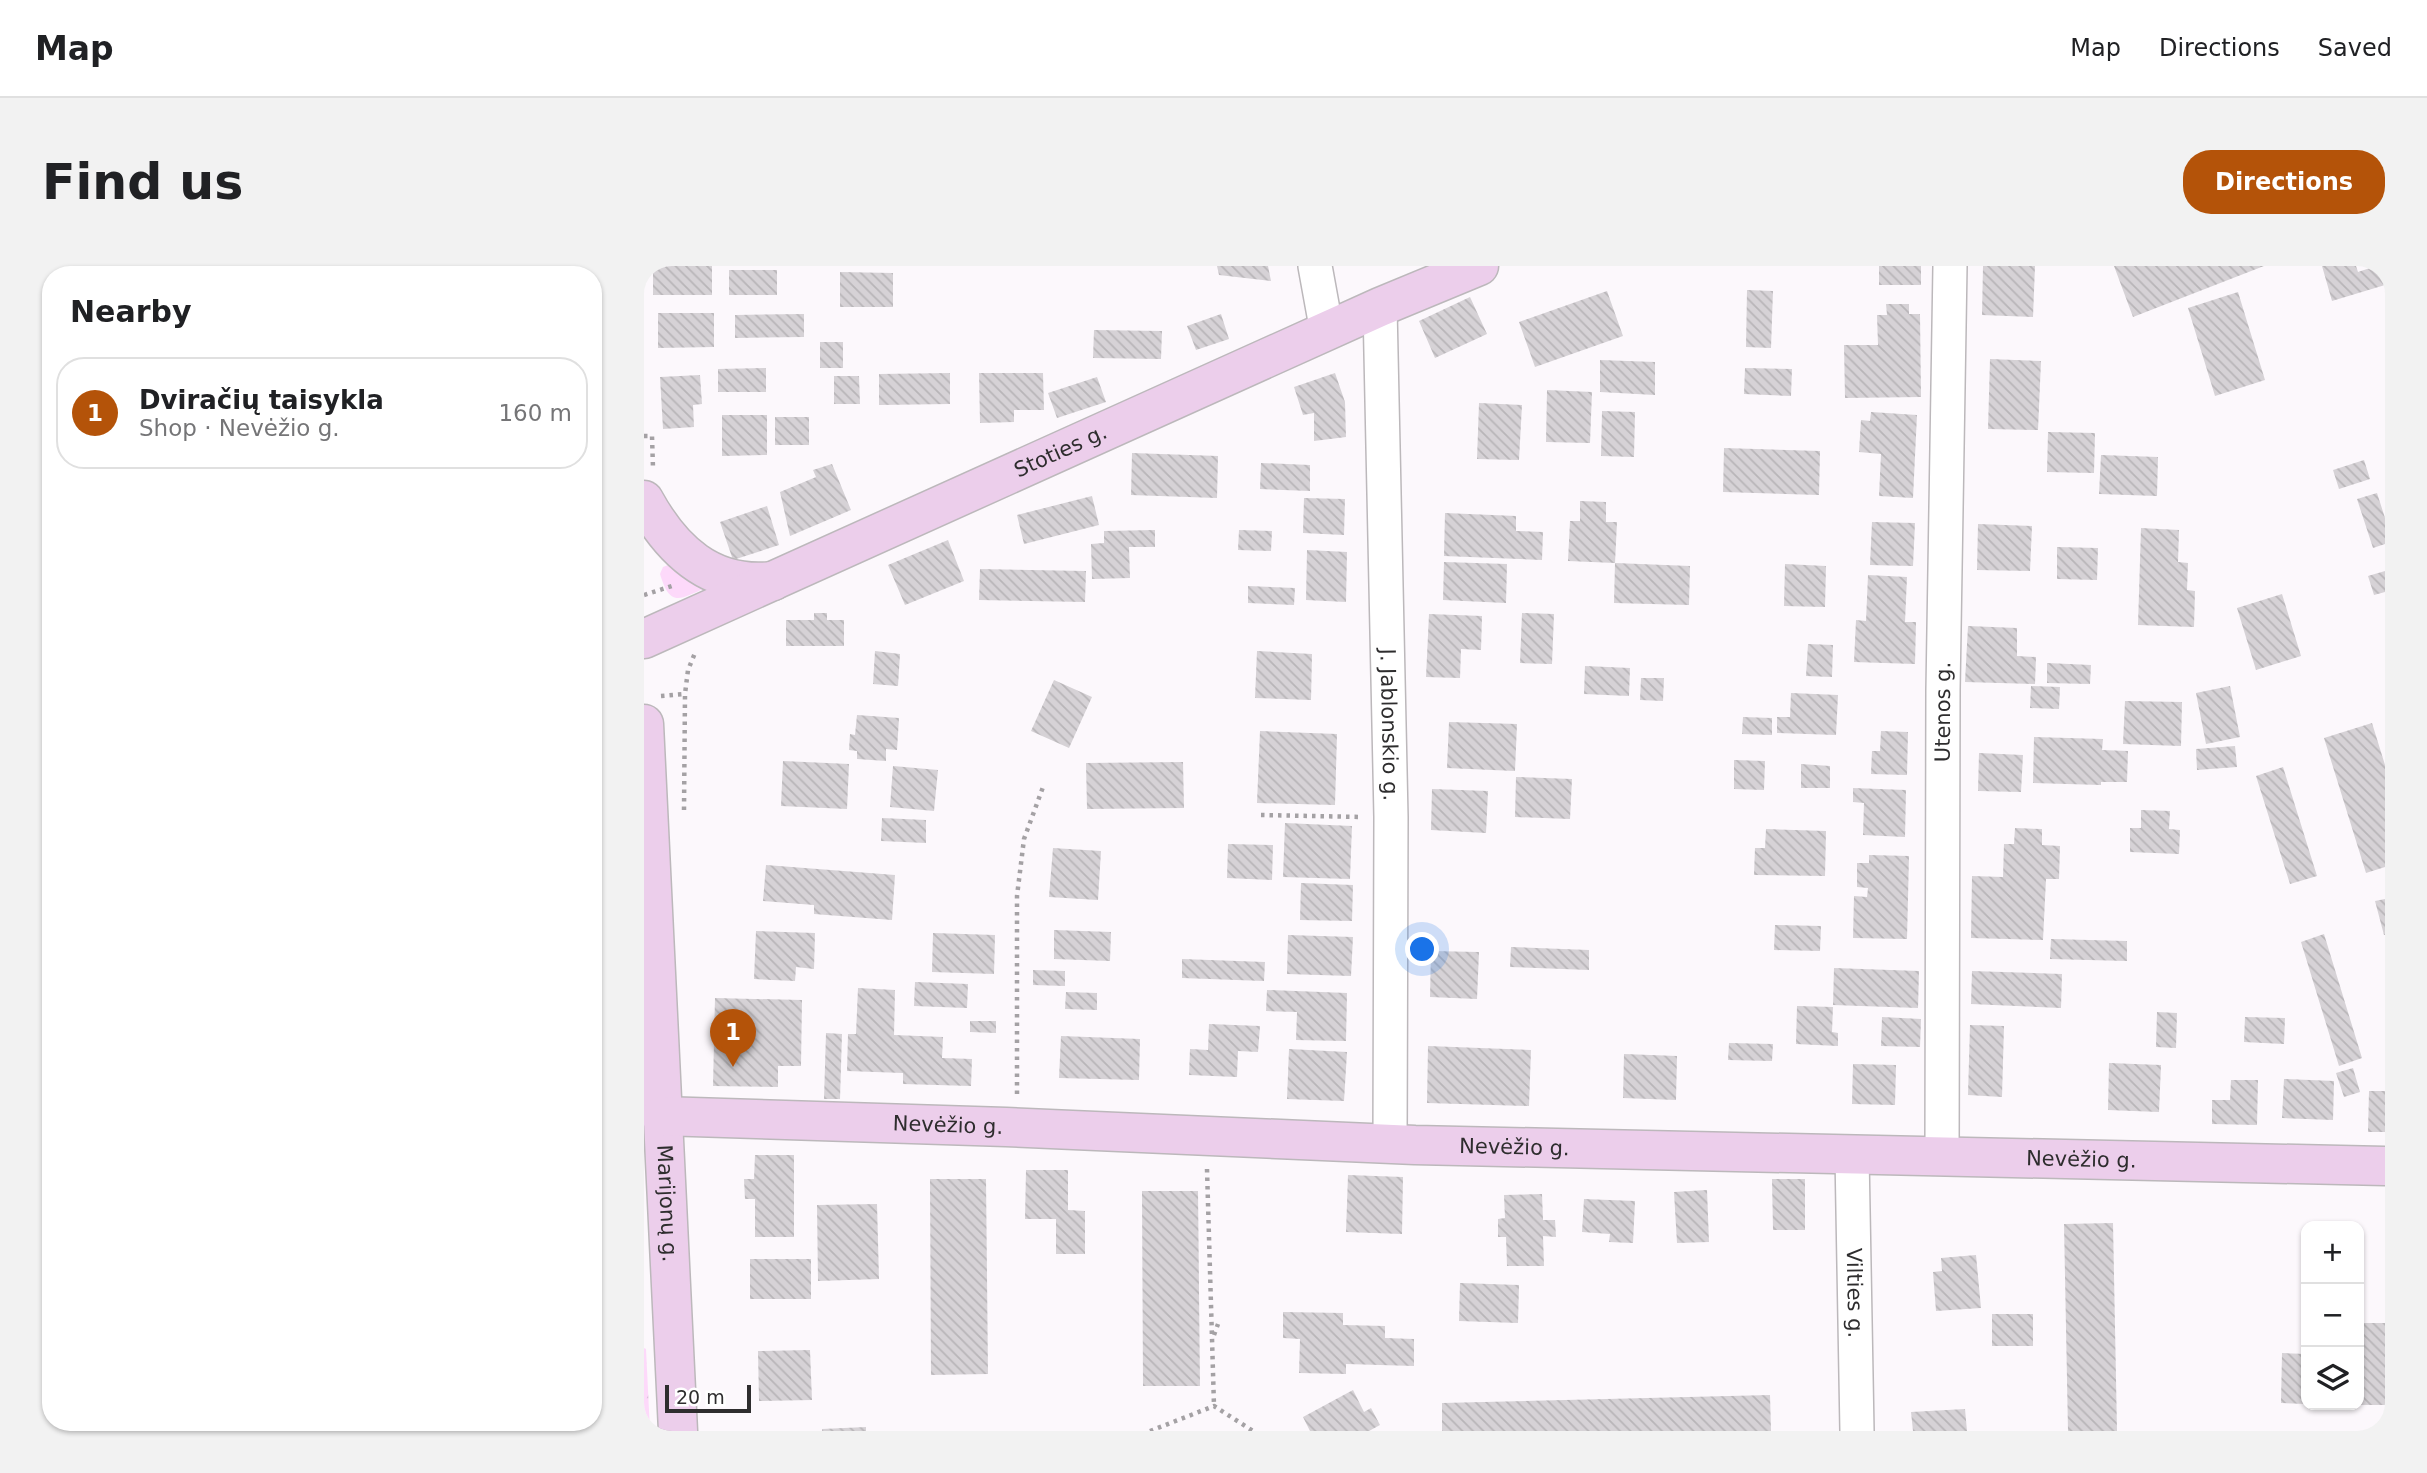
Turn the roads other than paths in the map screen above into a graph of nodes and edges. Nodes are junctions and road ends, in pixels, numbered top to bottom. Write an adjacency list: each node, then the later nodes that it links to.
1 (1315, 266): 5 (street)
2 (1479, 266): 4 (main road, Stoties g.)
3 (1950, 266): 14 (street, Utenos g.)
4 (1380, 307): 5 (main road, Stoties g.); 12 (street, J. Jablonskio g.)
5 (1327, 332): 7 (main road, Stoties g.)
6 (649, 485): 7 (main road)
7 (779, 580): 8 (main road, Stoties g.)
8 (644, 639)
9 (644, 724): 10 (main road, Marijonų g.)
10 (646, 840): 11 (main road, Marijonų g.)
11 (653, 1116): 12 (main road, Nevėžio g.); 16 (main road, Marijonų g.)
12 (1390, 1144): 13 (main road, Nevėžio g.)
13 (1852, 1155): 14 (main road, Nevėžio g.); 17 (street, Vilties g.)
14 (1942, 1156): 15 (main road, Nevėžio g.)
15 (2385, 1166)
16 (678, 1431)
17 (1857, 1431)

